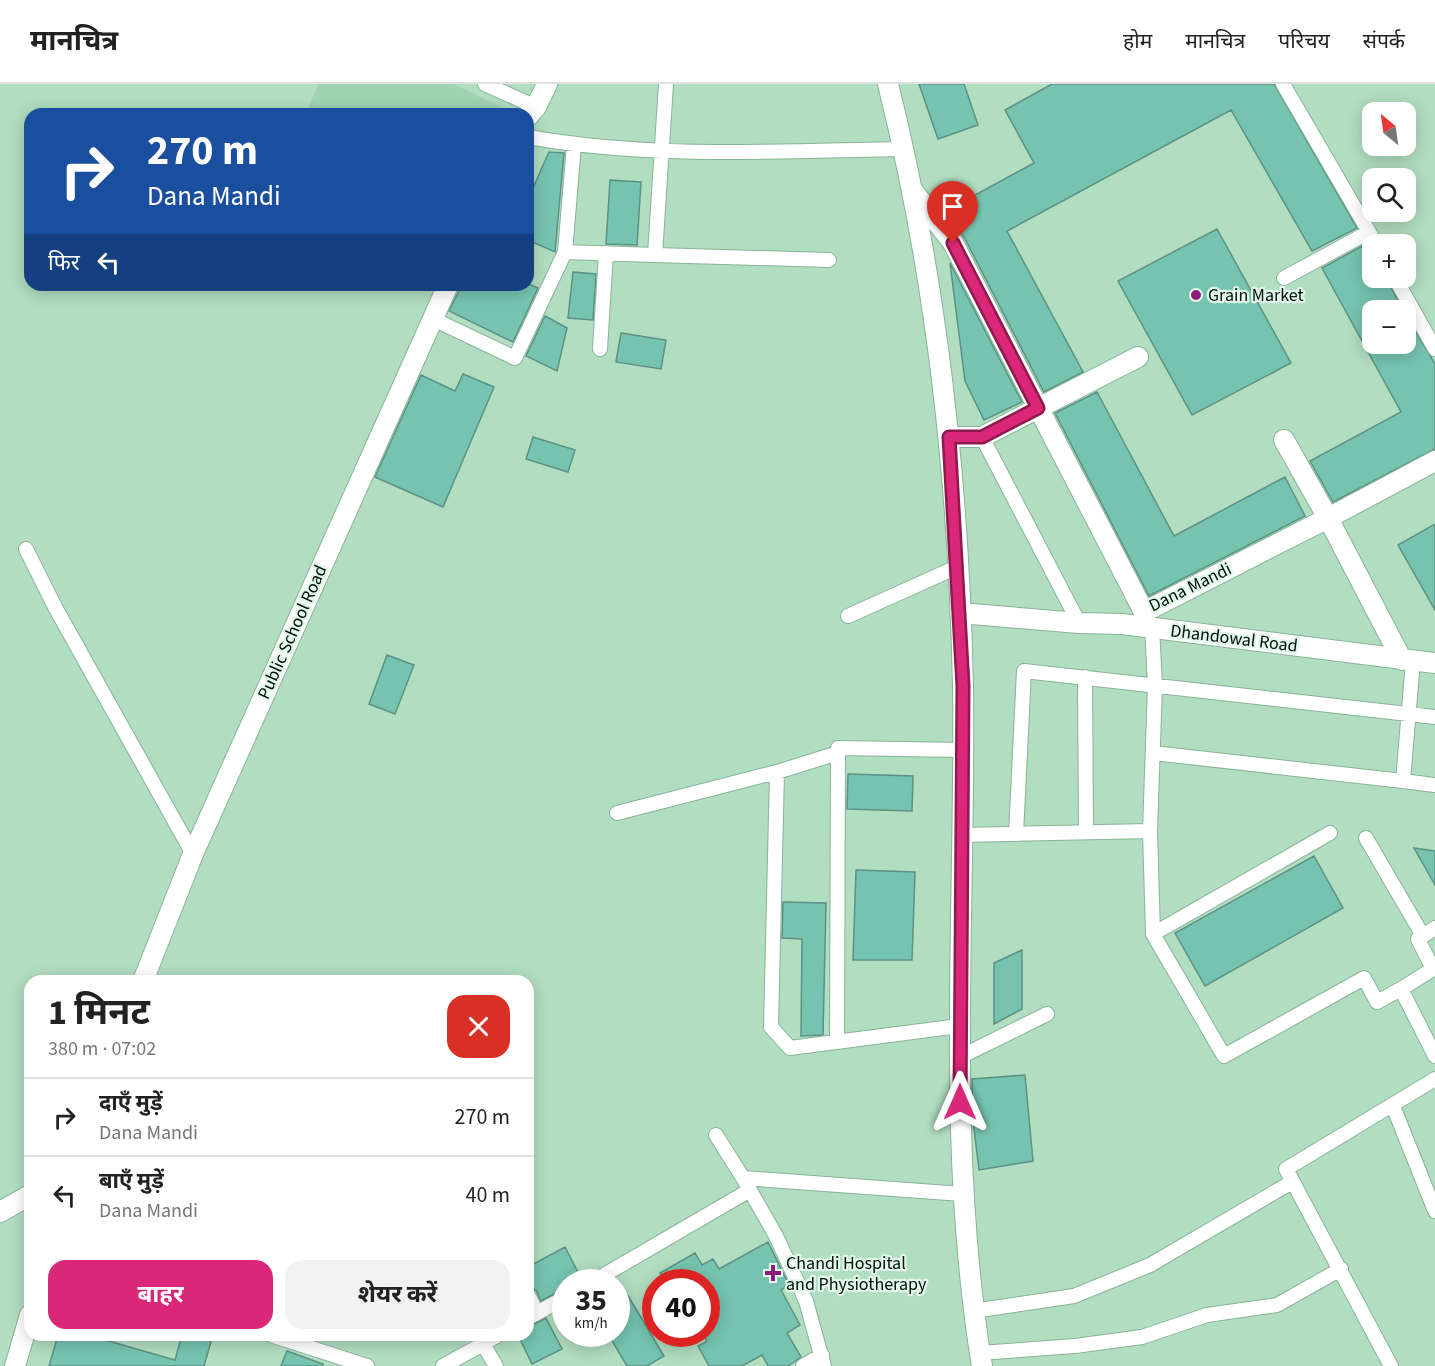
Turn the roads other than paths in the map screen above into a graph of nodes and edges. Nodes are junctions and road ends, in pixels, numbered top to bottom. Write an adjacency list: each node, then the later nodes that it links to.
1 (485, 84): 6 (street)
2 (547, 84): 7 (street)
3 (666, 84): 11 (street)
4 (888, 84): 10 (street)
5 (1283, 84): 13 (street)
6 (525, 108)
7 (534, 108)
8 (534, 138): 9 (street)
9 (574, 145): 11 (street); 14 (street)
10 (904, 149): 11 (street); 12 (street)
11 (661, 153): 16 (street)
12 (910, 188): 25 (street, Dana Mandi); 26 (street)
13 (1369, 232): 18 (street)
14 (565, 252): 15 (street); 21 (street)
15 (606, 253): 16 (street); 22 (street)
16 (655, 255): 17 (street)
17 (829, 260)
18 (1284, 278)
19 (1401, 288): 23 (street)
20 (446, 291): 21 (street, Public School Road)
21 (434, 319): 56 (street, Public School Road)
22 (600, 349)
23 (1435, 350)
24 (1138, 357): 25 (street)
25 (1038, 408): 27 (street); 35 (street, Dana Mandi)
26 (949, 437): 27 (street); 32 (street)
27 (982, 437): 36 (street)
28 (1284, 440): 30 (street)
29 (1435, 461): 30 (street)
30 (1328, 518): 35 (street, Dana Mandi); 37 (street)
31 (26, 549): 56 (street)
32 (957, 567): 33 (street); 34 (street)
33 (960, 613): 36 (street); 43 (street)
34 (848, 616)
35 (1148, 620): 36 (street); 37 (street, Dhandowal Road); 40 (street)
36 (1079, 623)
37 (1408, 661): 38 (street, Dhandowal Road); 41 (street)
38 (1435, 663)
39 (1085, 677): 40 (street); 51 (street); 53 (street)
40 (1155, 685): 41 (street); 45 (street)
41 (1409, 714): 42 (street); 47 (street)
42 (1435, 717)
43 (963, 750): 44 (street); 54 (street)
44 (838, 753): 46 (street); 63 (street)
45 (1153, 753): 47 (street); 50 (street)
46 (777, 772): 49 (street); 63 (street)
47 (1403, 781): 48 (street)
48 (1435, 785)
49 (617, 813)
50 (1150, 831): 51 (street); 58 (street)
51 (1086, 832): 53 (street)
52 (1330, 833): 58 (street)
53 (1016, 834): 54 (street)
54 (963, 835): 62 (street)
55 (1366, 838): 57 (street)
56 (193, 854): 59 (street, Public School Road)
57 (1429, 932): 60 (street)
58 (1153, 934): 60 (street)
59 (145, 975)
60 (1401, 989): 64 (street)
61 (1047, 1014): 65 (street)
62 (959, 1026): 63 (street); 65 (street)
63 (837, 1042)
64 (1435, 1056)
65 (960, 1057): 71 (street)
66 (1435, 1079): 67 (street)
67 (1394, 1106): 69 (street); 73 (street)
68 (716, 1135): 70 (street)
69 (1292, 1182): 76 (street); 78 (street)
70 (746, 1184): 71 (street); 75 (street); 84 (street)
71 (962, 1194): 78 (street)
72 (24, 1198): 74 (street)
73 (1435, 1211)
74 (0, 1212)
75 (612, 1269)
76 (1341, 1269): 85 (street); 91 (street)
77 (552, 1305): 79 (street)
78 (973, 1311): 85 (street)
79 (534, 1315)
80 (24, 1336): 86 (street)
81 (290, 1341): 87 (street)
82 (488, 1341): 83 (street)
83 (483, 1344): 88 (street); 89 (street)
84 (823, 1360): 90 (street)
85 (981, 1360)
86 (15, 1366)
87 (367, 1366)
88 (443, 1366)
89 (496, 1366)
90 (803, 1366)
91 (1391, 1366)

